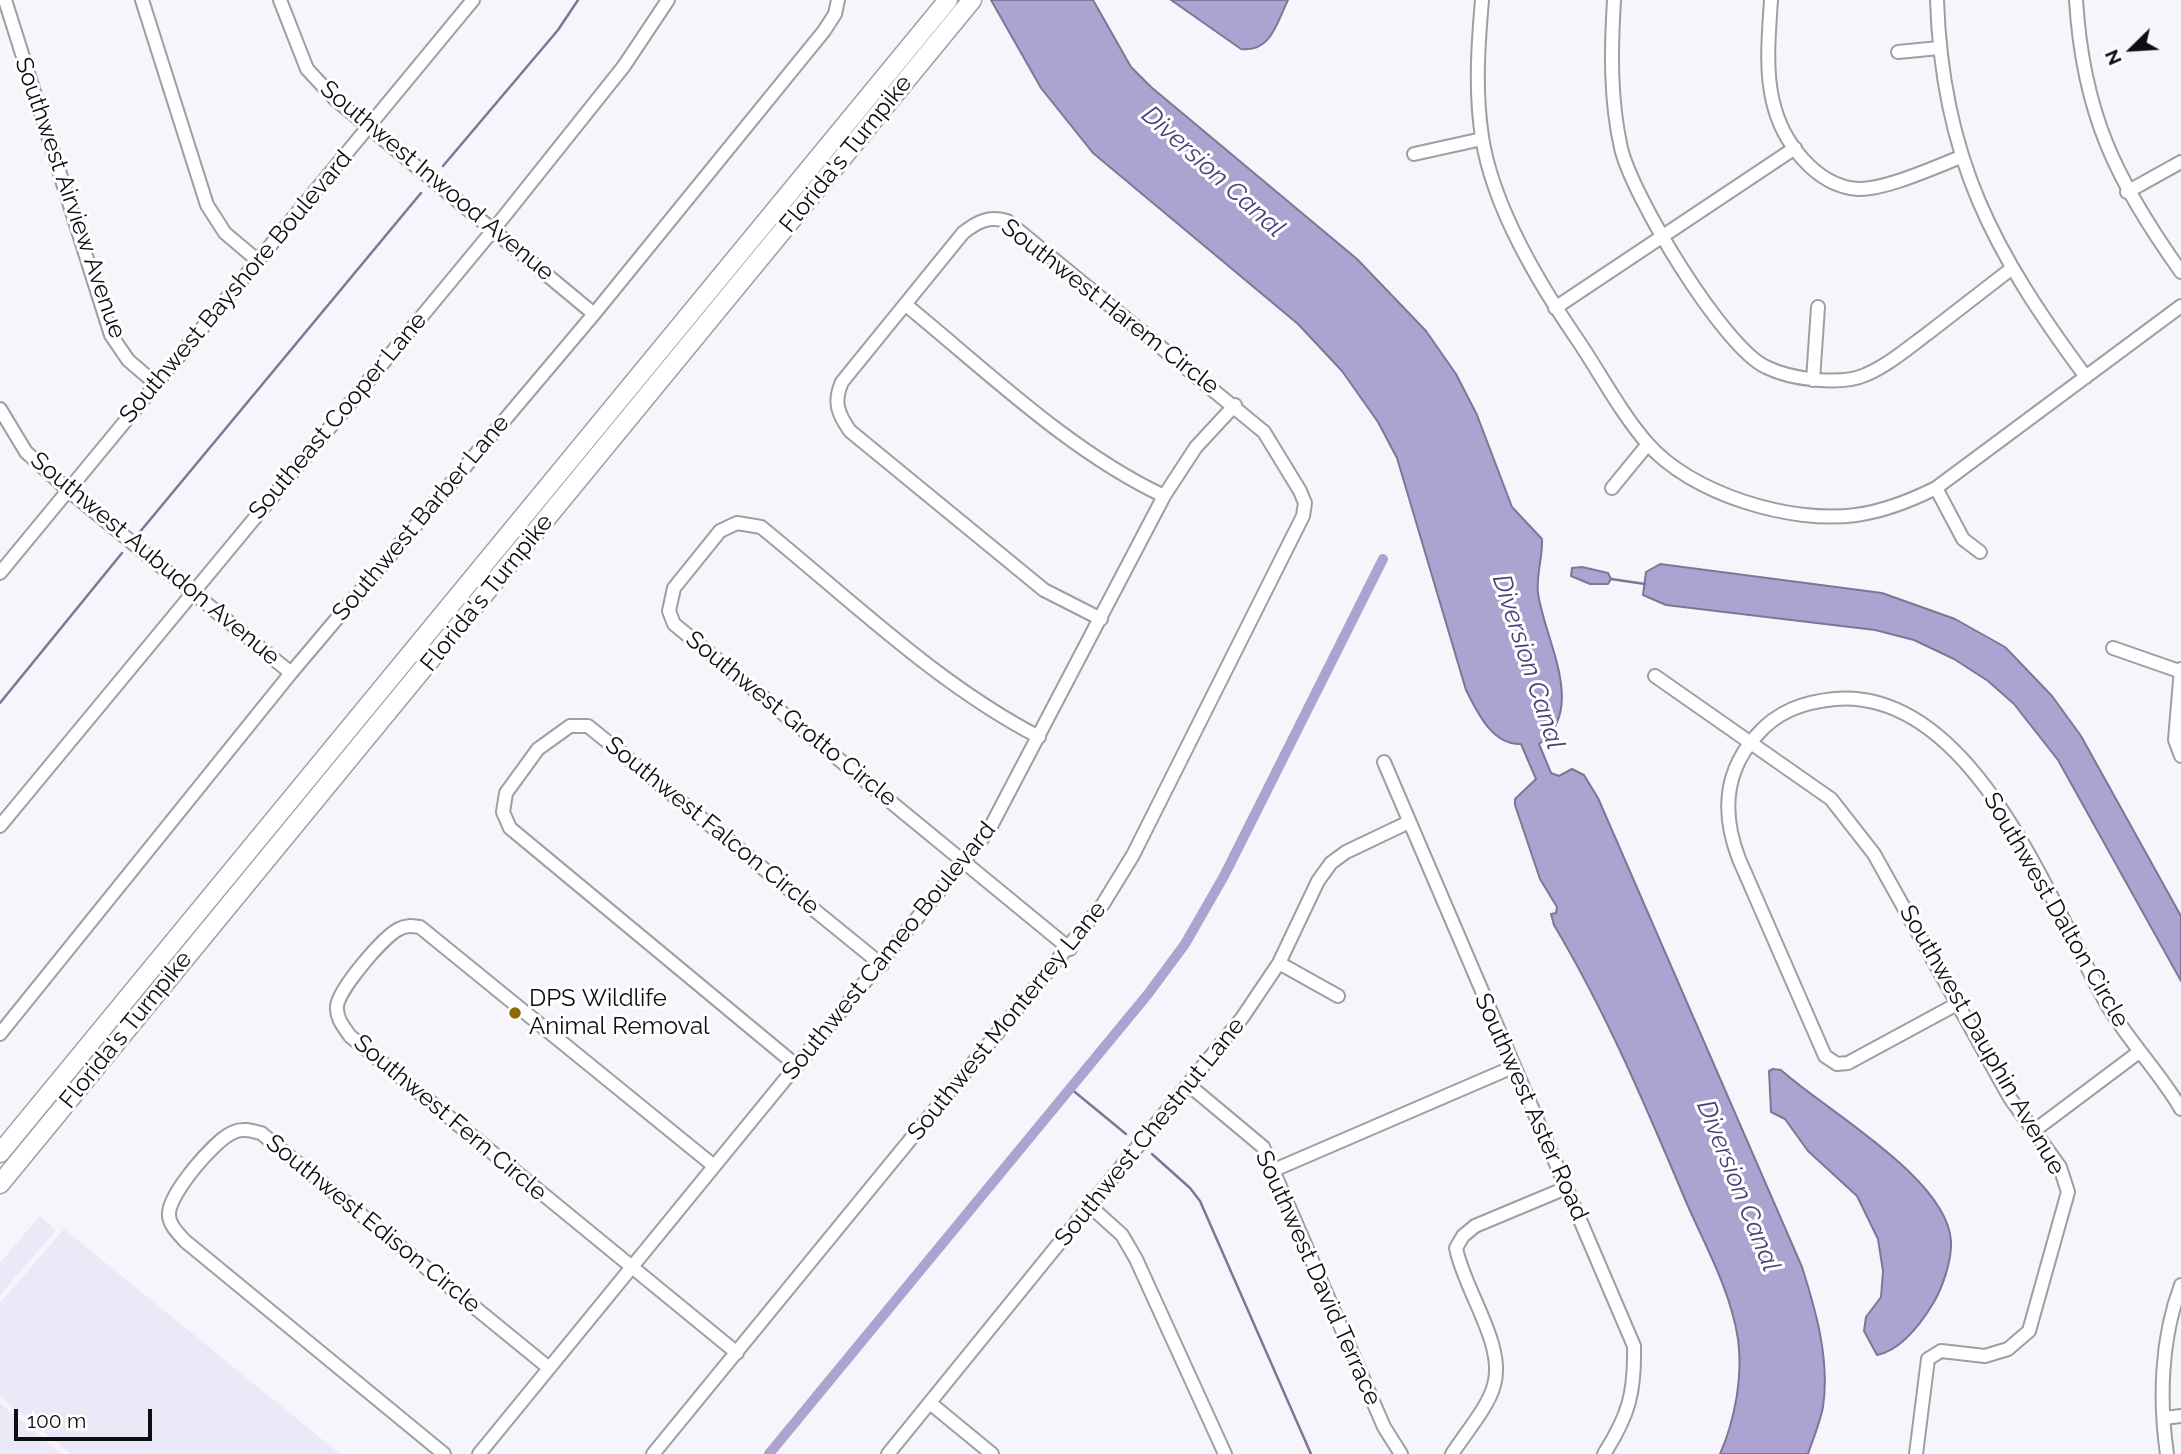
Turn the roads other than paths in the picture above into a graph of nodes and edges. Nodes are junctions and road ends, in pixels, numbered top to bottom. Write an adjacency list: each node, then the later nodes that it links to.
1 (5, 0): 35 (street, Southwest Airview Avenue)
2 (142, 0): 25 (street)
3 (280, 0): 16 (street, Southwest Inwood Avenue)
4 (473, 0): 16 (street, Southwest Bayshore Boulevard)
5 (668, 0): 23 (street, Southeast Cooper Lane)
6 (838, 0): 32 (street, Southwest Barber Lane)
7 (948, 0): 71 (highway, Florida's Turnpike)
8 (1482, 0): 17 (street)
9 (1614, 0): 24 (street)
10 (1771, 0): 18 (street)
11 (1937, 0): 14 (street)
12 (2076, 0): 22 (street)
13 (970, 2): 74 (highway, Florida's Turnpike)
14 (1939, 48): 15 (street); 20 (street)
15 (1898, 52)
16 (367, 129): 23 (street, Southwest Inwood Avenue); 25 (street, Southwest Bayshore Boulevard)
17 (1482, 139): 19 (street); 31 (street)
18 (1795, 148): 20 (street); 24 (street)
19 (1414, 153)
20 (1961, 157): 26 (street)
21 (2181, 162): 22 (street)
22 (2127, 192): 27 (street)
23 (494, 229): 32 (street, Southwest Inwood Avenue); 46 (street, Southeast Cooper Lane)
24 (1663, 237): 31 (street); 34 (street)
25 (257, 260): 35 (street, Southwest Bayshore Boulevard)
26 (2011, 269): 33 (street); 34 (street)
27 (2181, 272)
28 (906, 305): 36 (street, Southwest Harem Circle); 42 (street); 47 (street, Southwest Harem Circle)
29 (2181, 306): 33 (street)
30 (1818, 307): 34 (street)
31 (1555, 308): 38 (street)
32 (594, 314): 50 (street, Southwest Barber Lane)
33 (2086, 377): 40 (street)
34 (1813, 380)
35 (156, 384): 41 (street, Southwest Bayshore Boulevard)
36 (1235, 405): 42 (street, Southwest Cameo Boulevard); 43 (street, Southwest Harem Circle)
37 (0, 409): 41 (street, Southwest Aubudon Avenue)
38 (1648, 444): 39 (street); 40 (street)
39 (1612, 488)
40 (1936, 488): 44 (street)
41 (68, 491): 45 (street, Southwest Bayshore Boulevard); 46 (street, Southwest Aubudon Avenue)
42 (1164, 496): 47 (street, Southwest Cameo Boulevard)
43 (1305, 503): 59 (street, Southwest Monterrey Lane)
44 (1980, 552)
45 (0, 573)
46 (192, 592): 50 (street, Southwest Aubudon Avenue); 57 (street, Southeast Cooper Lane)
47 (1101, 618): 52 (street, Southwest Cameo Boulevard)
48 (2113, 648): 49 (street)
49 (2180, 670): 54 (street)
50 (291, 673): 64 (street, Southwest Barber Lane)
51 (1655, 676): 53 (street, Southwest Dauphin Avenue)
52 (1040, 737): 58 (street, Southwest Cameo Boulevard); 58 (street, Southwest Grotto Circle)
53 (1749, 743): 63 (street, Southwest Dauphin Avenue); 63 (street, Southwest Dalton Circle); 65 (street, Southwest Dalton Circle)
54 (2181, 756)
55 (1384, 762): 56 (street, Southwest Aster Road)
56 (1409, 822): 60 (street, Southwest Chestnut Lane); 67 (street, Southwest Aster Road)
57 (0, 826)
58 (965, 861): 59 (street, Southwest Grotto Circle); 61 (street, Southwest Cameo Boulevard)
59 (1070, 948): 79 (street, Southwest Monterrey Lane)
60 (1279, 963): 62 (street); 68 (street, Southwest Chestnut Lane)
61 (882, 965): 66 (street, Southwest Cameo Boulevard); 66 (street, Southwest Falcon Circle)
62 (1338, 996)
63 (1958, 1004): 70 (street, Southwest Dauphin Avenue)
64 (0, 1034)
65 (2139, 1052): 69 (street, Southwest Dalton Circle); 70 (street)
66 (797, 1066): 72 (street, Southwest Cameo Boulevard)
67 (1513, 1067): 73 (street); 75 (street, Southwest Aster Road)
68 (1191, 1086): 73 (street, Southwest David Terrace); 76 (street, Southwest Chestnut Lane)
69 (2181, 1109)
70 (2035, 1130): 93 (street, Southwest Dauphin Avenue)
71 (0, 1153)
72 (714, 1166): 77 (street, Southwest Cameo Boulevard); 77 (street, Southwest Fern Circle)
73 (1274, 1170): 90 (street, Southwest David Terrace)
74 (0, 1184)
75 (1566, 1188): 91 (street); 92 (street, Southwest Aster Road)
76 (1091, 1208): 81 (street, Southwest Chestnut Lane); 89 (street)
77 (630, 1267): 79 (street, Southwest Fern Circle); 80 (street, Southwest Cameo Boulevard)
78 (2181, 1285): 83 (street)
79 (737, 1353): 86 (street, Southwest Monterrey Lane)
80 (550, 1368): 84 (street, Southwest Edison Circle); 85 (street, Southwest Cameo Boulevard)
81 (930, 1403): 87 (street, Southwest Chestnut Lane); 88 (street)
82 (2181, 1416): 83 (street)
83 (2164, 1418): 94 (street)
84 (444, 1454)
85 (479, 1454)
86 (653, 1454)
87 (888, 1454)
88 (992, 1454)
89 (1224, 1454)
90 (1401, 1454)
91 (1452, 1454)
92 (1604, 1454)
93 (1916, 1454)
94 (2167, 1454)

